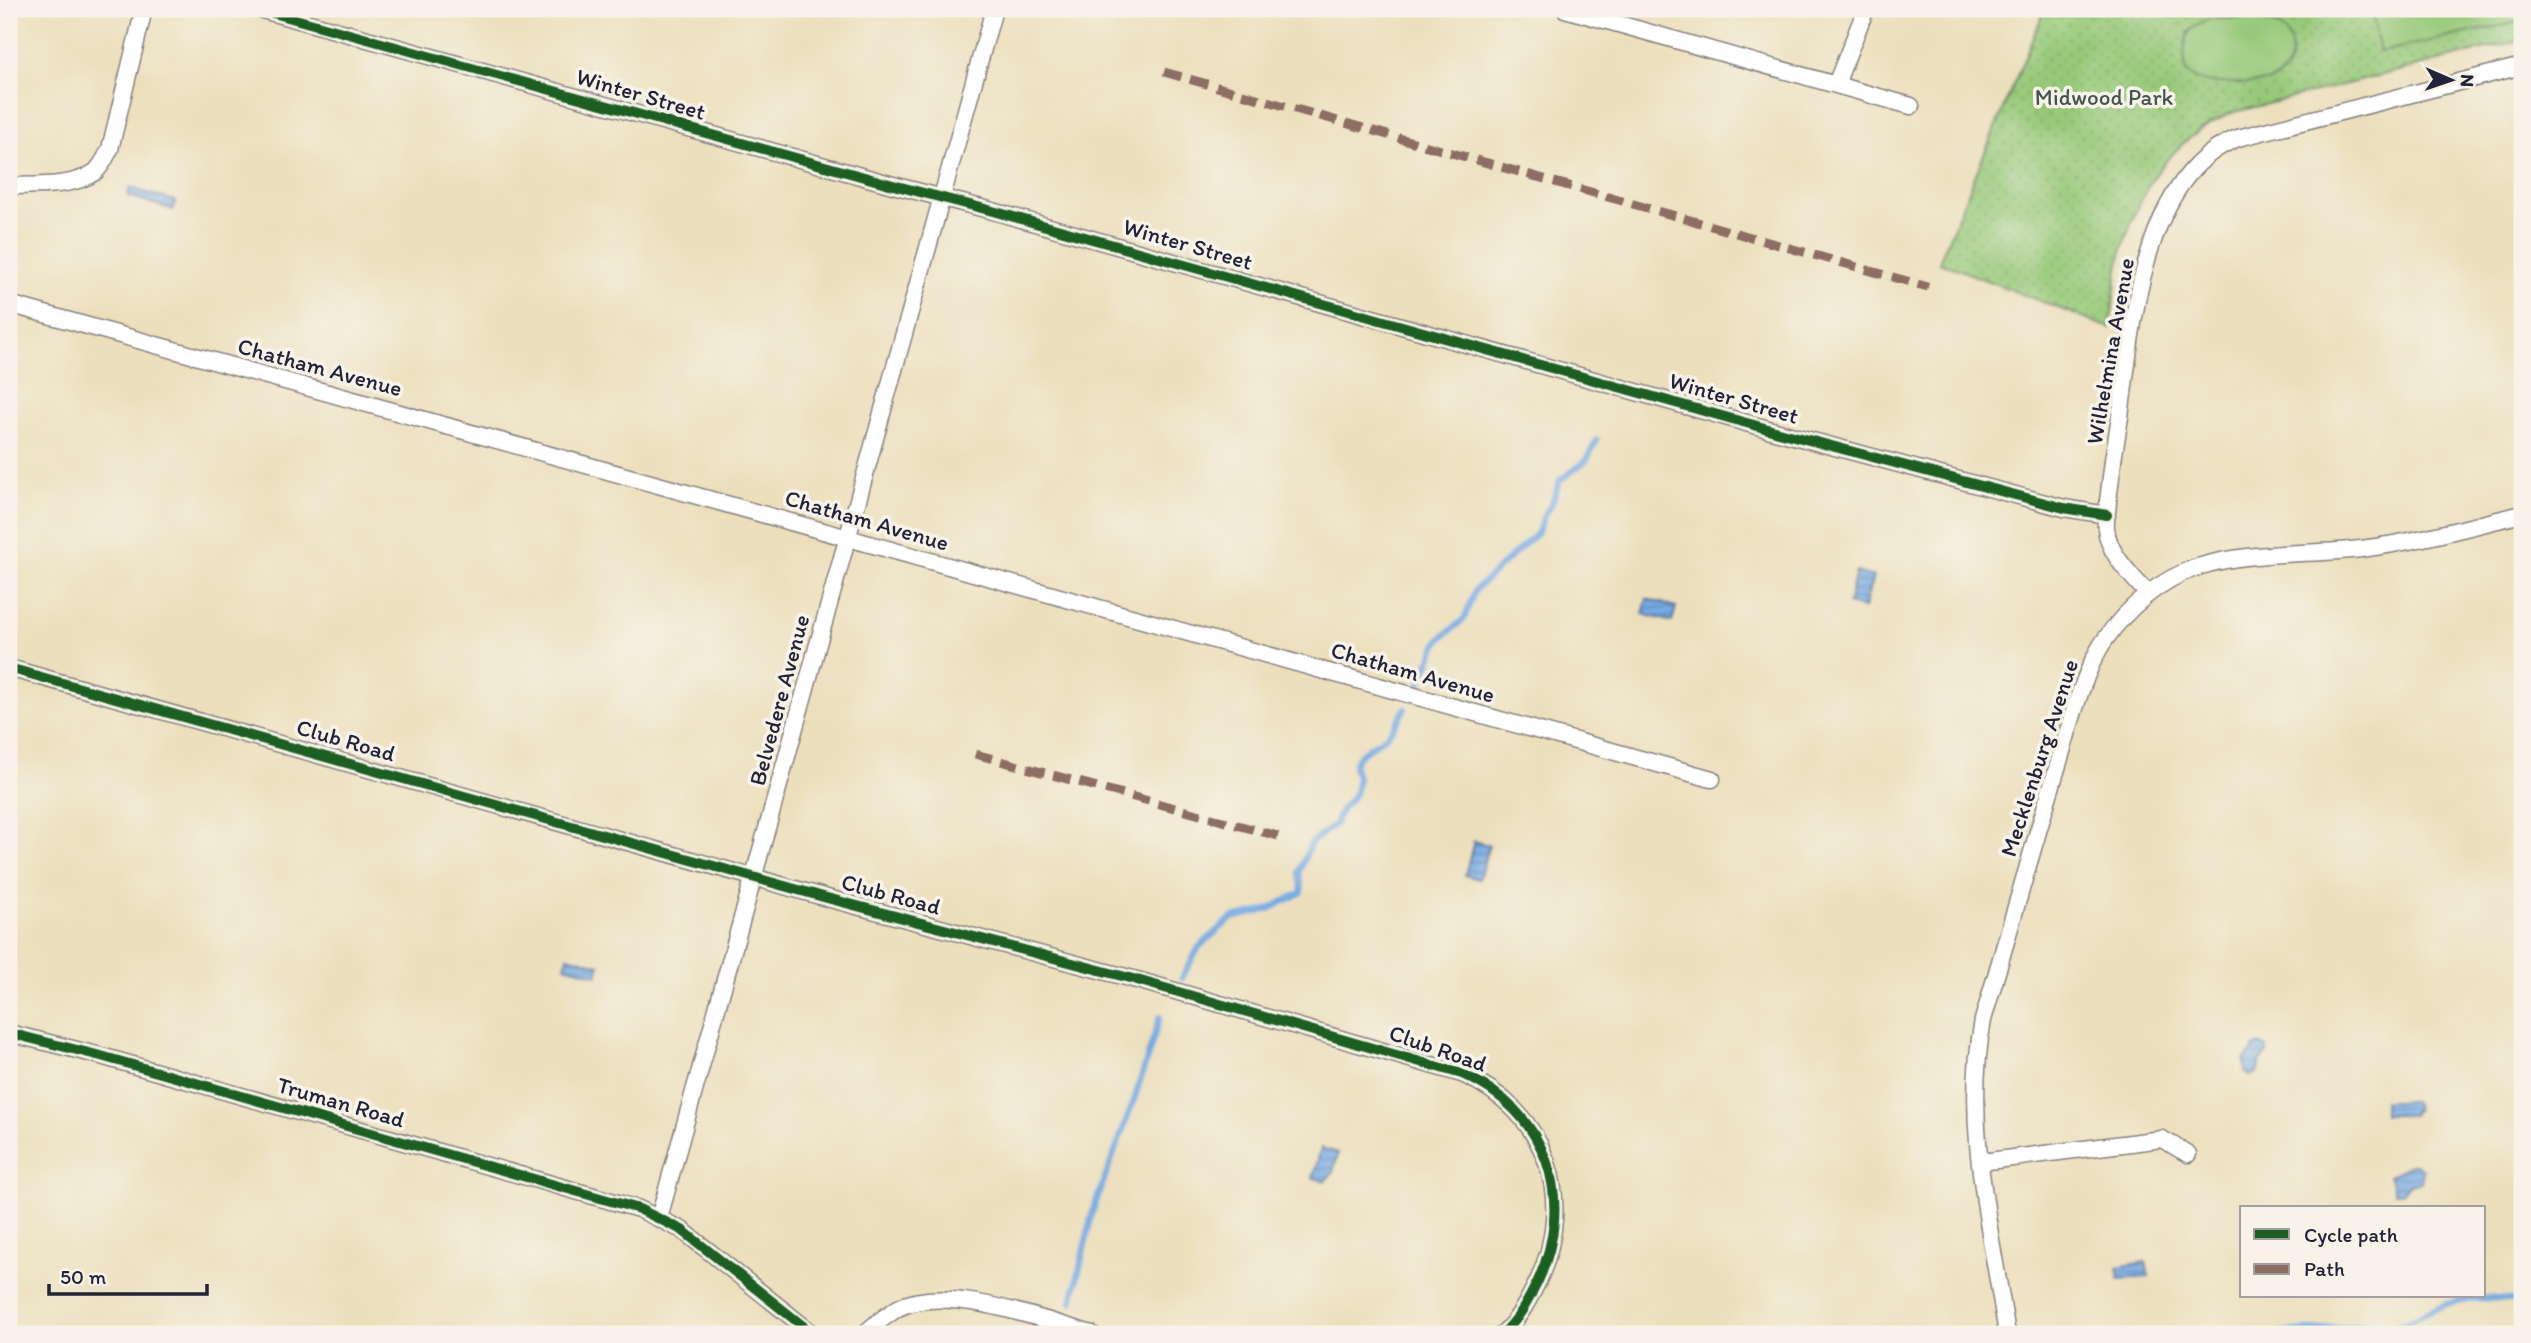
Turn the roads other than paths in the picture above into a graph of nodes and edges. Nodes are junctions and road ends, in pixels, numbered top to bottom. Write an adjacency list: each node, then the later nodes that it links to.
1 (144, 9): 9 (street)
2 (259, 9): 10 (street, Winter Street)
3 (994, 9): 10 (street, Belvedere Avenue)
4 (1565, 9): 7 (street)
5 (1866, 9): 7 (street)
6 (2522, 66): 13 (street, Wilhelmina Avenue)
7 (1836, 84): 8 (street)
8 (1911, 106)
9 (9, 186)
10 (943, 198): 13 (street, Winter Street); 14 (street, Belvedere Avenue)
11 (9, 304): 14 (street, Chatham Avenue)
12 (2522, 513): 15 (street, Mecklenburg Avenue)
13 (2107, 515): 15 (street, Wilhelmina Avenue)
14 (847, 537): 17 (street, Chatham Avenue); 18 (street, Belvedere Avenue)
15 (2148, 594): 21 (street, Mecklenburg Avenue)
16 (9, 668): 18 (street, Club Road)
17 (1712, 779)
18 (754, 876): 22 (street, Belvedere Avenue); 26 (street, Club Road)
19 (9, 1033): 22 (street, Truman Road)
20 (2189, 1154): 21 (street)
21 (1981, 1162): 27 (street, Mecklenburg Avenue)
22 (659, 1217): 23 (street)
23 (813, 1334)
24 (864, 1334): 25 (street)
25 (1092, 1334)
26 (1502, 1334)
27 (2007, 1334)

